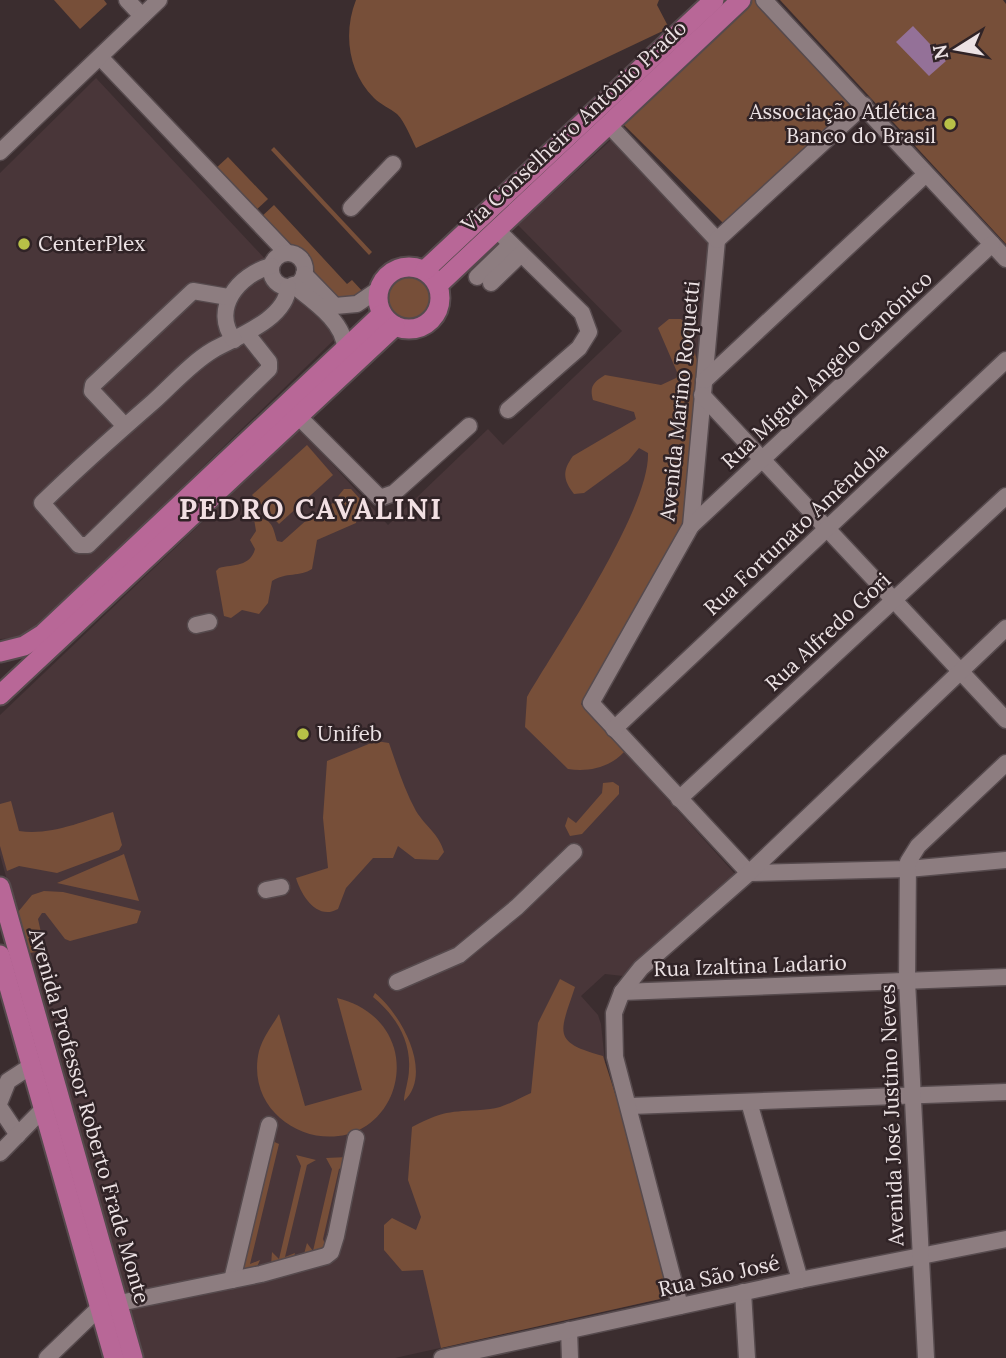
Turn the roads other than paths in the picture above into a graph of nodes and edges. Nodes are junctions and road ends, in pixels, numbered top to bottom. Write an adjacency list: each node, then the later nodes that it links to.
1 (127, 0): 6 (street)
2 (159, 0): 6 (street)
3 (715, 0): 21 (main road, Via Conselheiro Antônio Prado)
4 (741, 0): 9 (main road, Via Conselheiro Antônio Prado)
5 (764, 0): 8 (street)
6 (142, 16): 7 (street)
7 (100, 57): 10 (street); 18 (street)
8 (864, 105): 12 (street); 15 (street)
9 (609, 125): 14 (main road, Via Conselheiro Antônio Prado); 15 (street)
10 (3, 144)
11 (393, 164): 13 (street)
12 (926, 174): 16 (street); 30 (street)
13 (351, 208)
14 (497, 230): 17 (street); 21 (main road, Via Conselheiro Antônio Prado)
15 (717, 240): 30 (street, Avenida Marino Roquetti)
16 (992, 244): 19 (street); 35 (street, Rua Miguel Angelo Canônico)
17 (516, 249): 22 (street); 31 (street)
18 (287, 253): 20 (street); 23 (street)
19 (1006, 259)
20 (271, 266): 23 (street); 25 (street)
21 (432, 278): 24 (main road); 26 (main road)
22 (484, 280)
23 (295, 282): 24 (street); 27 (street); 28 (street)
24 (379, 289): 26 (main road)
25 (228, 297): 27 (street); 33 (street)
26 (389, 320): 28 (main road); 32 (main road)
27 (241, 337): 33 (street); 33 (street)
28 (345, 349): 41 (main road)
29 (1006, 360): 38 (street, Rua Fortunato Amêndola)
30 (703, 388): 35 (street); 37 (street, Avenida Marino Roquetti)
31 (508, 410)
32 (299, 417): 34 (street); 43 (main road)
33 (124, 425)
34 (469, 426)
35 (763, 459): 37 (street, Rua Miguel Angelo Canônico); 38 (street)
36 (1006, 496): 39 (street, Rua Alfredo Gori)
37 (691, 526): 45 (street, Avenida Marino Roquetti)
38 (828, 528): 39 (street); 45 (street, Rua Fortunato Amêndola)
39 (894, 599): 42 (street); 47 (street, Rua Alfredo Gori)
40 (1006, 628): 42 (street)
41 (0, 652)
42 (961, 670): 44 (street); 51 (street)
43 (0, 695)
44 (1006, 720)
45 (614, 729): 47 (street)
46 (1006, 764): 50 (street)
47 (679, 800): 51 (street)
48 (574, 852): 56 (street)
49 (1006, 860): 50 (street)
50 (908, 869): 51 (street); 55 (street, Avenida José Justino Neves)
51 (749, 873): 57 (street)
52 (0, 887): 59 (main road, Avenida Professor Roberto Frade Monte)
53 (0, 955): 58 (main road, Avenida Professor Roberto Frade Monte)
54 (1006, 977): 55 (street, Rua Izaltina Ladario)
55 (908, 981): 57 (street, Rua Izaltina Ladario); 61 (street, Avenida José Justino Neves)
56 (397, 982)
57 (622, 992): 64 (street)
58 (31, 1066): 62 (street); 66 (main road, Avenida Professor Roberto Frade Monte)
59 (58, 1091): 66 (street); 76 (main road, Avenida Professor Roberto Frade Monte)
60 (1006, 1092): 61 (street)
61 (912, 1095): 63 (street); 72 (street, Avenida José Justino Neves)
62 (0, 1101)
63 (749, 1102): 64 (street); 74 (street)
64 (631, 1106): 77 (street)
65 (0, 1108): 68 (street)
66 (43, 1110): 68 (street); 76 (main road, Avenida Professor Roberto Frade Monte)
67 (269, 1125): 73 (street)
68 (18, 1135): 70 (street)
69 (356, 1138): 73 (street)
70 (0, 1153)
71 (1006, 1239): 72 (street, Rua São José)
72 (919, 1256): 74 (street, Rua São José); 86 (street, Avenida José Justino Neves)
73 (232, 1280): 76 (street)
74 (800, 1280): 75 (street, Rua São José)
75 (743, 1292): 77 (street, Rua São José); 85 (street)
76 (109, 1305): 80 (street); 81 (main road, Avenida Professor Roberto Frade Monte); 82 (main road, Avenida Professor Roberto Frade Monte)
77 (680, 1306): 78 (street, Rua São José)
78 (569, 1330): 79 (street, Rua São José); 84 (street)
79 (462, 1356): 83 (street, Rua São José)
80 (47, 1358)
81 (114, 1358)
82 (134, 1358)
83 (442, 1358)
84 (570, 1358)
85 (747, 1358)
86 (926, 1358)

